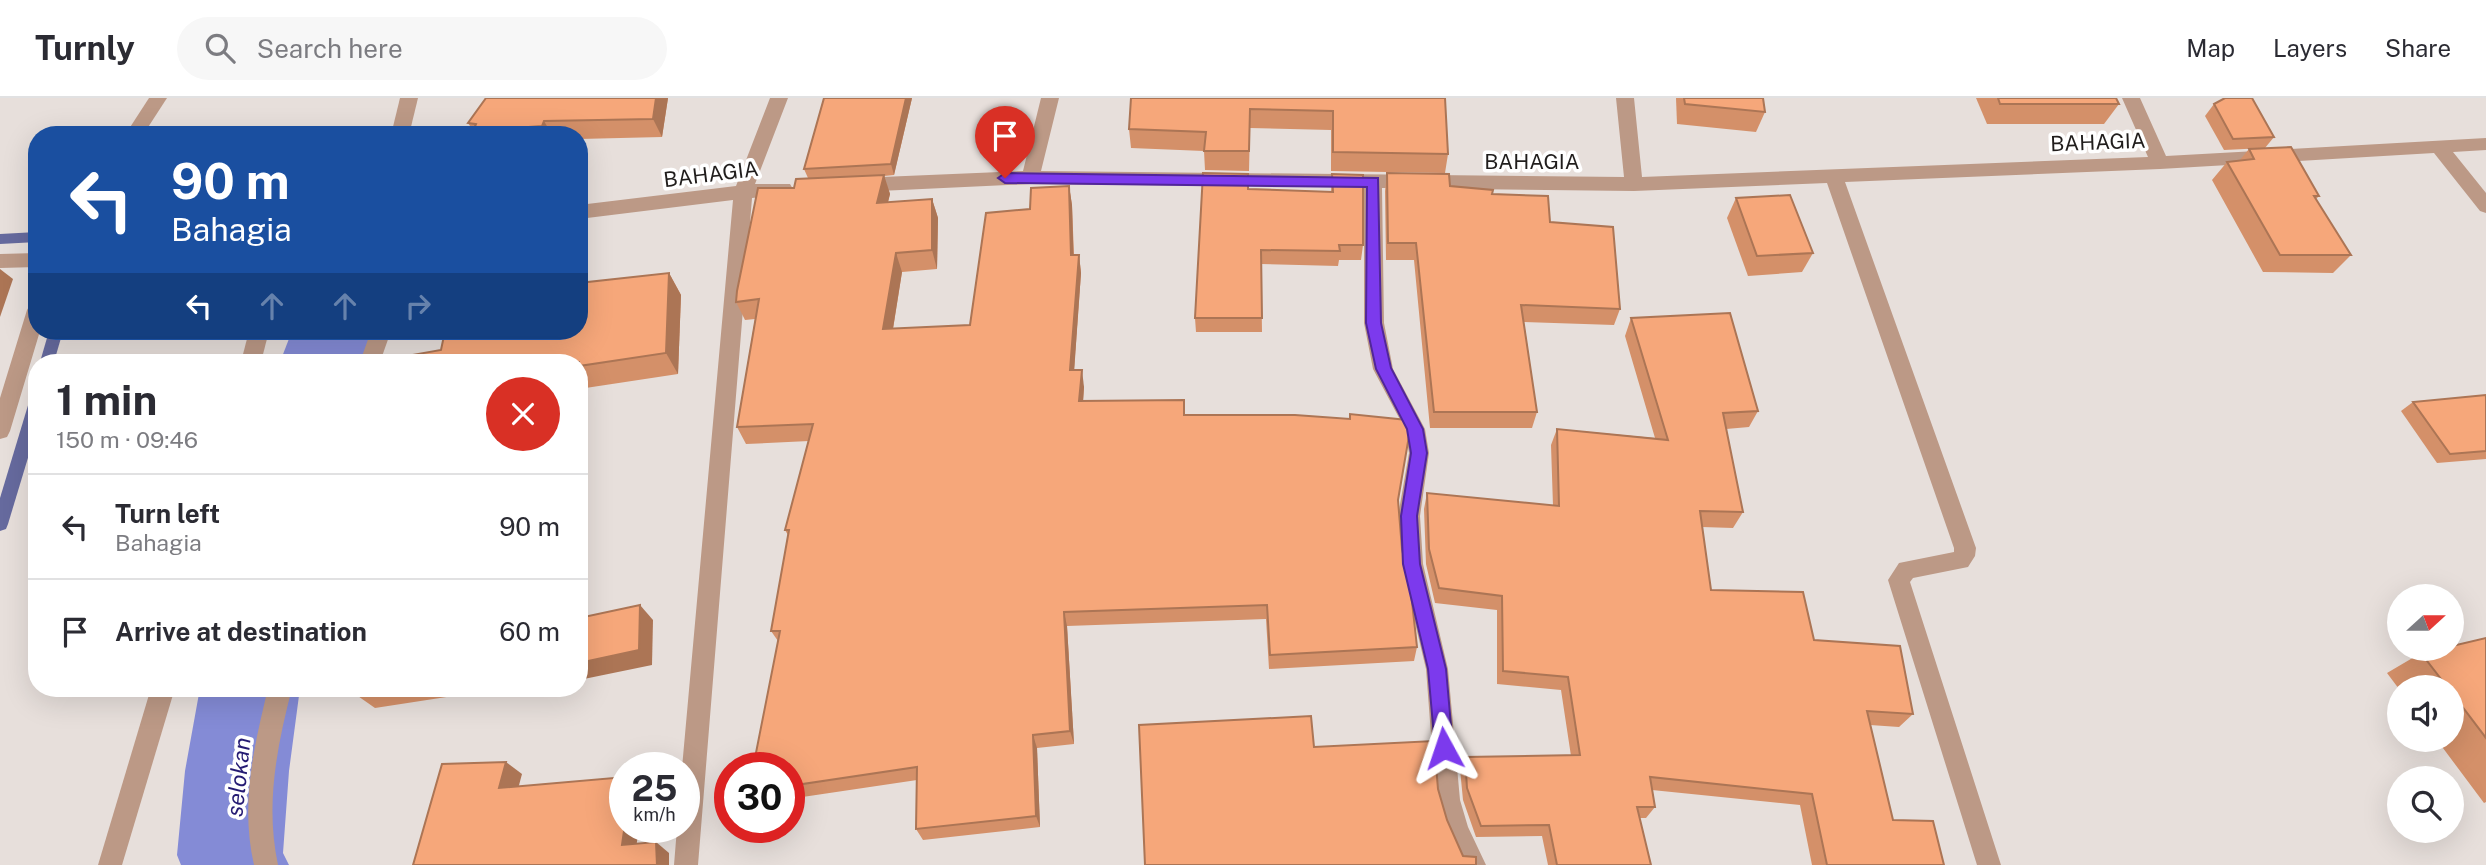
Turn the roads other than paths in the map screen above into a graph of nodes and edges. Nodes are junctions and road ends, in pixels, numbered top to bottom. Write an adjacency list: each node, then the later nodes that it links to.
1 (158, 98): 7 (street)
2 (409, 98): 8 (street)
3 (779, 98): 18 (street)
4 (1050, 98): 13 (street)
5 (1625, 98): 15 (street)
6 (2132, 98): 11 (street)
7 (140, 126)
8 (402, 126)
9 (2486, 144): 10 (street, BAHAGIA)
10 (2438, 146): 11 (street, BAHAGIA); 19 (street)
11 (2160, 163): 12 (street, BAHAGIA)
12 (1834, 176): 15 (street, BAHAGIA); 31 (street)
13 (1030, 177): 14 (street, BAHAGIA); 16 (street, BAHAGIA)
14 (1373, 182): 15 (street, BAHAGIA); 30 (street)
15 (1634, 184)
16 (842, 186)
17 (805, 188): 18 (street, BAHAGIA)
18 (743, 192): 20 (street, BAHAGIA); 29 (street)
19 (2486, 206)
20 (588, 211)
21 (28, 260): 22 (street)
22 (0, 261)
23 (28, 339): 24 (street)
24 (0, 431)
25 (160, 697): 27 (street)
26 (279, 697): 28 (street)
27 (110, 865)
28 (266, 865)
29 (686, 865)
30 (1474, 865)
31 (1989, 865)

